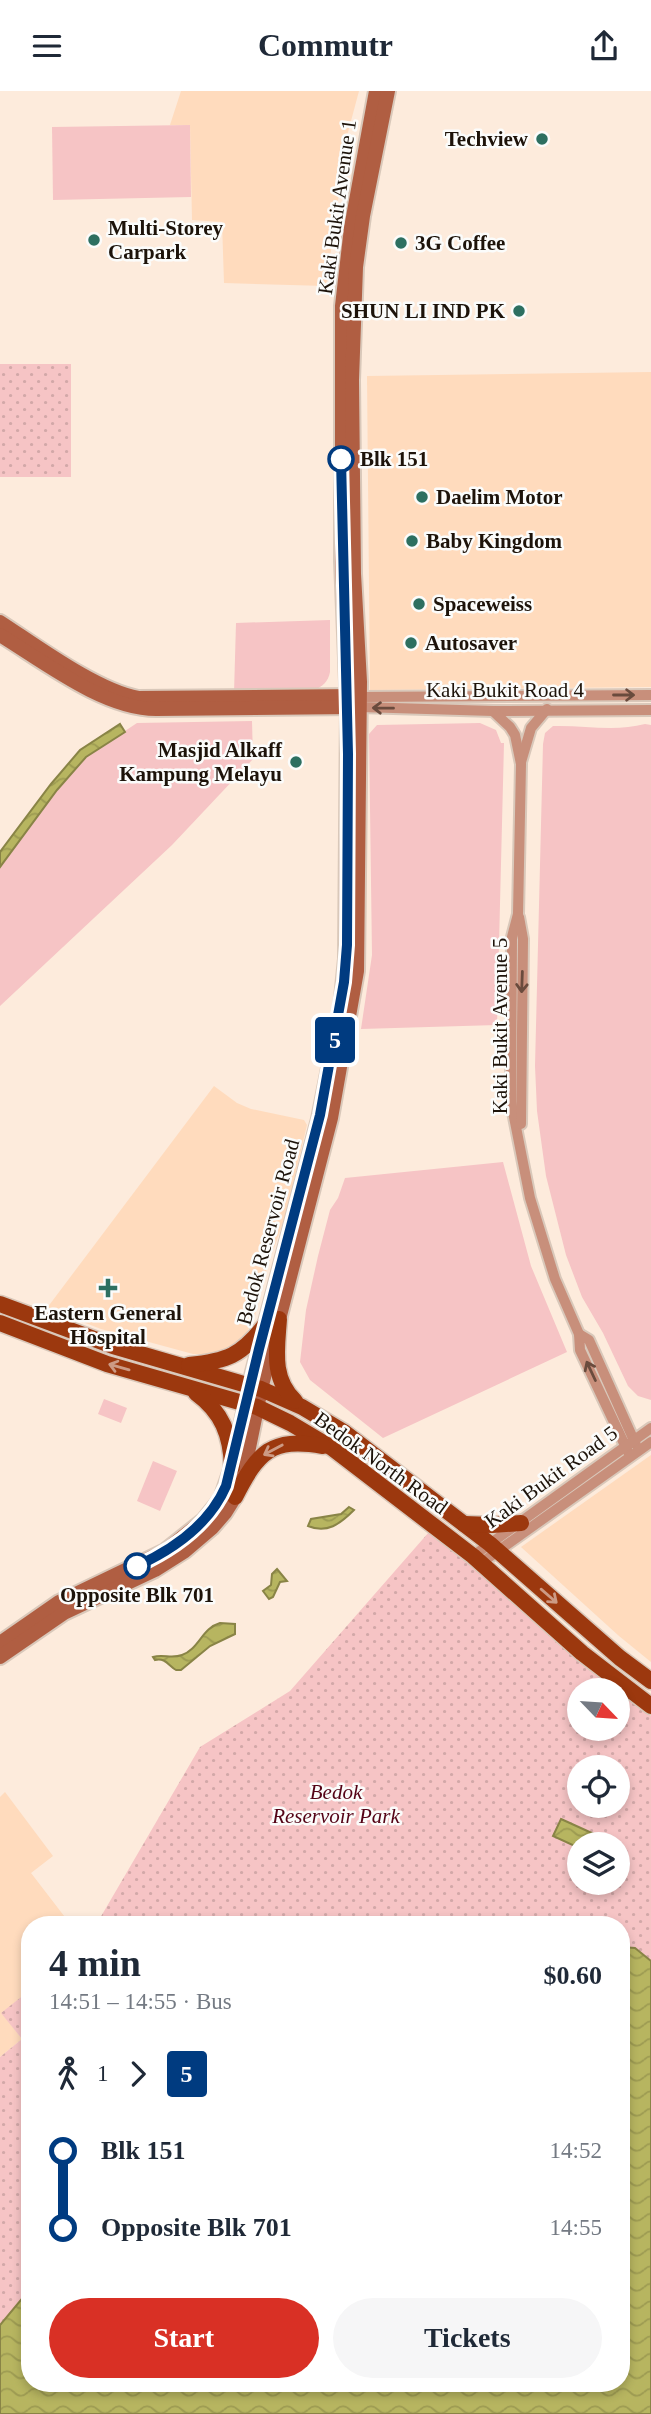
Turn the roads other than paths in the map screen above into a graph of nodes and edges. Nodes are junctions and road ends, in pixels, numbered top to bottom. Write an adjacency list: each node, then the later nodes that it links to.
1 (376, 91): 6 (main road, Kaki Bukit Avenue 1)
2 (388, 91): 6 (main road, Kaki Bukit Avenue 1)
3 (0, 622): 6 (main road)
4 (0, 635): 7 (main road)
5 (651, 695): 6 (street, Kaki Bukit Road 4, one-way to 5)
6 (354, 701): 7 (main road); 9 (street, Kaki Bukit Road 4, one-way to 6); 11 (main road, Bedok Reservoir Road); 14 (main road, Bedok Reservoir Road)
7 (313, 706): 11 (main road)
8 (547, 709): 9 (street, Kaki Bukit Road 4); 10 (street, Kaki Bukit Road 4); 12 (street)
9 (493, 711): 12 (street)
10 (651, 711)
11 (348, 754): 14 (main road, Bedok Reservoir Road)
12 (521, 764): 24 (street, Kaki Bukit Avenue 5)
13 (0, 1304): 16 (main road, Bedok North Road)
14 (272, 1322): 16 (main road); 18 (main road, Bedok Reservoir Road); 20 (main road)
15 (0, 1323): 17 (main road, Bedok North Road, one-way to 15)
16 (183, 1366): 18 (main road, Bedok North Road)
17 (185, 1386): 19 (main road, Bedok North Road); 25 (main road)
18 (256, 1388): 19 (main road, Bedok Reservoir Road); 20 (main road, Bedok North Road)
19 (251, 1405): 23 (main road, Bedok North Road); 25 (main road, Bedok Reservoir Road); 26 (main road, Bedok Reservoir Road)
20 (302, 1407): 28 (main road, Bedok North Road)
21 (651, 1428): 24 (street, Kaki Bukit Road 5)
22 (651, 1441): 24 (street, Kaki Bukit Road 5)
23 (332, 1448): 26 (main road, one-way to 26); 30 (main road, Bedok North Road)
24 (632, 1449): 27 (street, Kaki Bukit Road 5); 29 (street, Kaki Bukit Road 5)
25 (232, 1467): 31 (main road, Bedok Reservoir Road)
26 (235, 1497): 32 (main road, Bedok Reservoir Road)
27 (520, 1523): 28 (main road); 29 (street, Kaki Bukit Road 5)
28 (464, 1524): 29 (main road, Bedok North Road)
29 (494, 1548): 30 (street, Kaki Bukit Road 5); 33 (main road, Bedok North Road, one-way to 33)
30 (477, 1560): 34 (main road, Bedok North Road)
31 (0, 1643)
32 (0, 1657)
33 (651, 1681)
34 (651, 1706)

